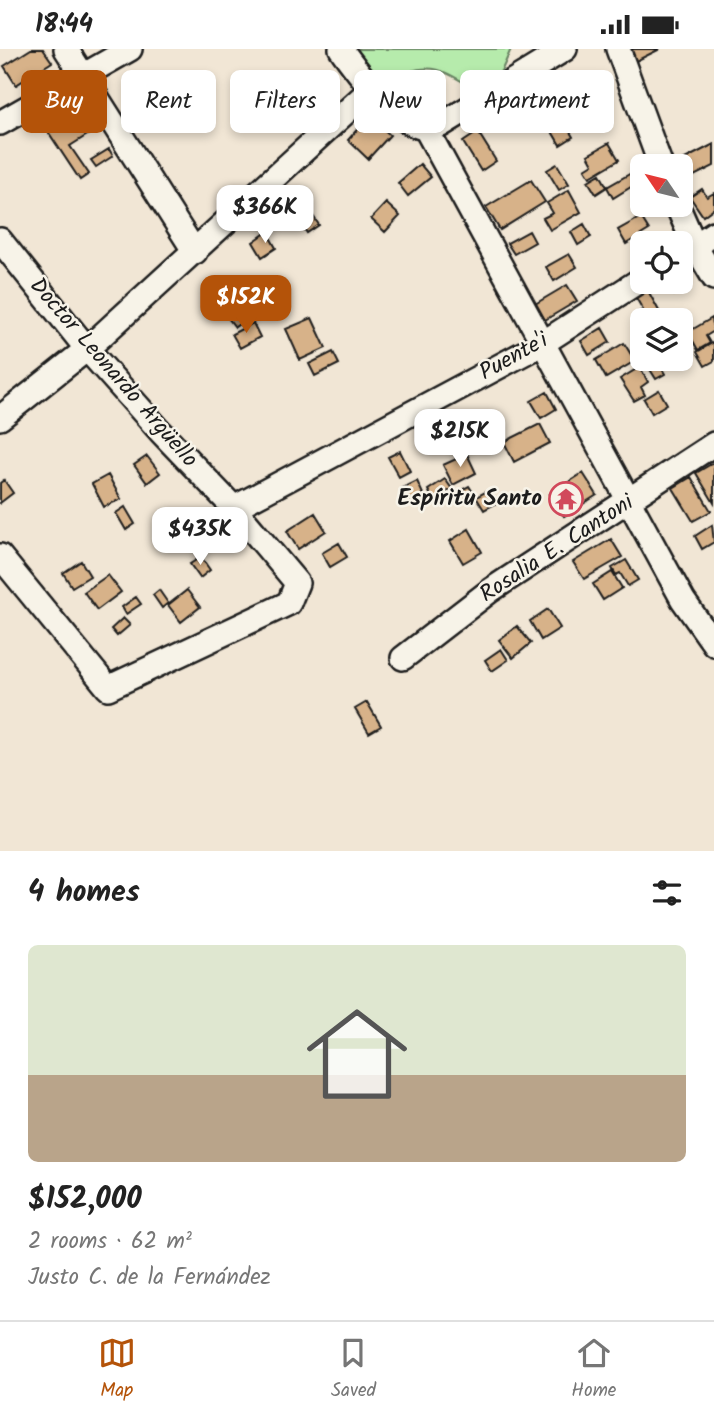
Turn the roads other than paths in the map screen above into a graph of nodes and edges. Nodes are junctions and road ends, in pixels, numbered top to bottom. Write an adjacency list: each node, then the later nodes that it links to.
1 (66, 49): 6 (street)
2 (130, 49): 7 (street)
3 (341, 49): 8 (street)
4 (565, 49): 12 (street)
5 (618, 49): 15 (street)
6 (81, 70)
7 (93, 70)
8 (357, 70)
9 (354, 105): 19 (street)
10 (21, 111): 13 (street)
11 (107, 112): 19 (street)
12 (446, 122)
13 (0, 123)
14 (428, 133): 22 (street)
15 (657, 154)
16 (683, 217): 18 (street)
17 (0, 240): 23 (street, Doctor Leonardo Argüello)
18 (697, 245): 20 (street)
19 (195, 252): 23 (street)
20 (714, 278)
21 (630, 287): 22 (street, Puente'i)
22 (543, 343): 26 (street); 27 (street, Puente'i)
23 (87, 349): 24 (street); 27 (street, Doctor Leonardo Argüello)
24 (0, 418)
25 (714, 444): 26 (street, Rosalia E. Cantoni)
26 (629, 501): 29 (street); 30 (street, Rosalia E. Cantoni)
27 (234, 508): 28 (street, Doctor Leonardo Argüello)
28 (0, 556)
29 (714, 644)
30 (403, 658)

